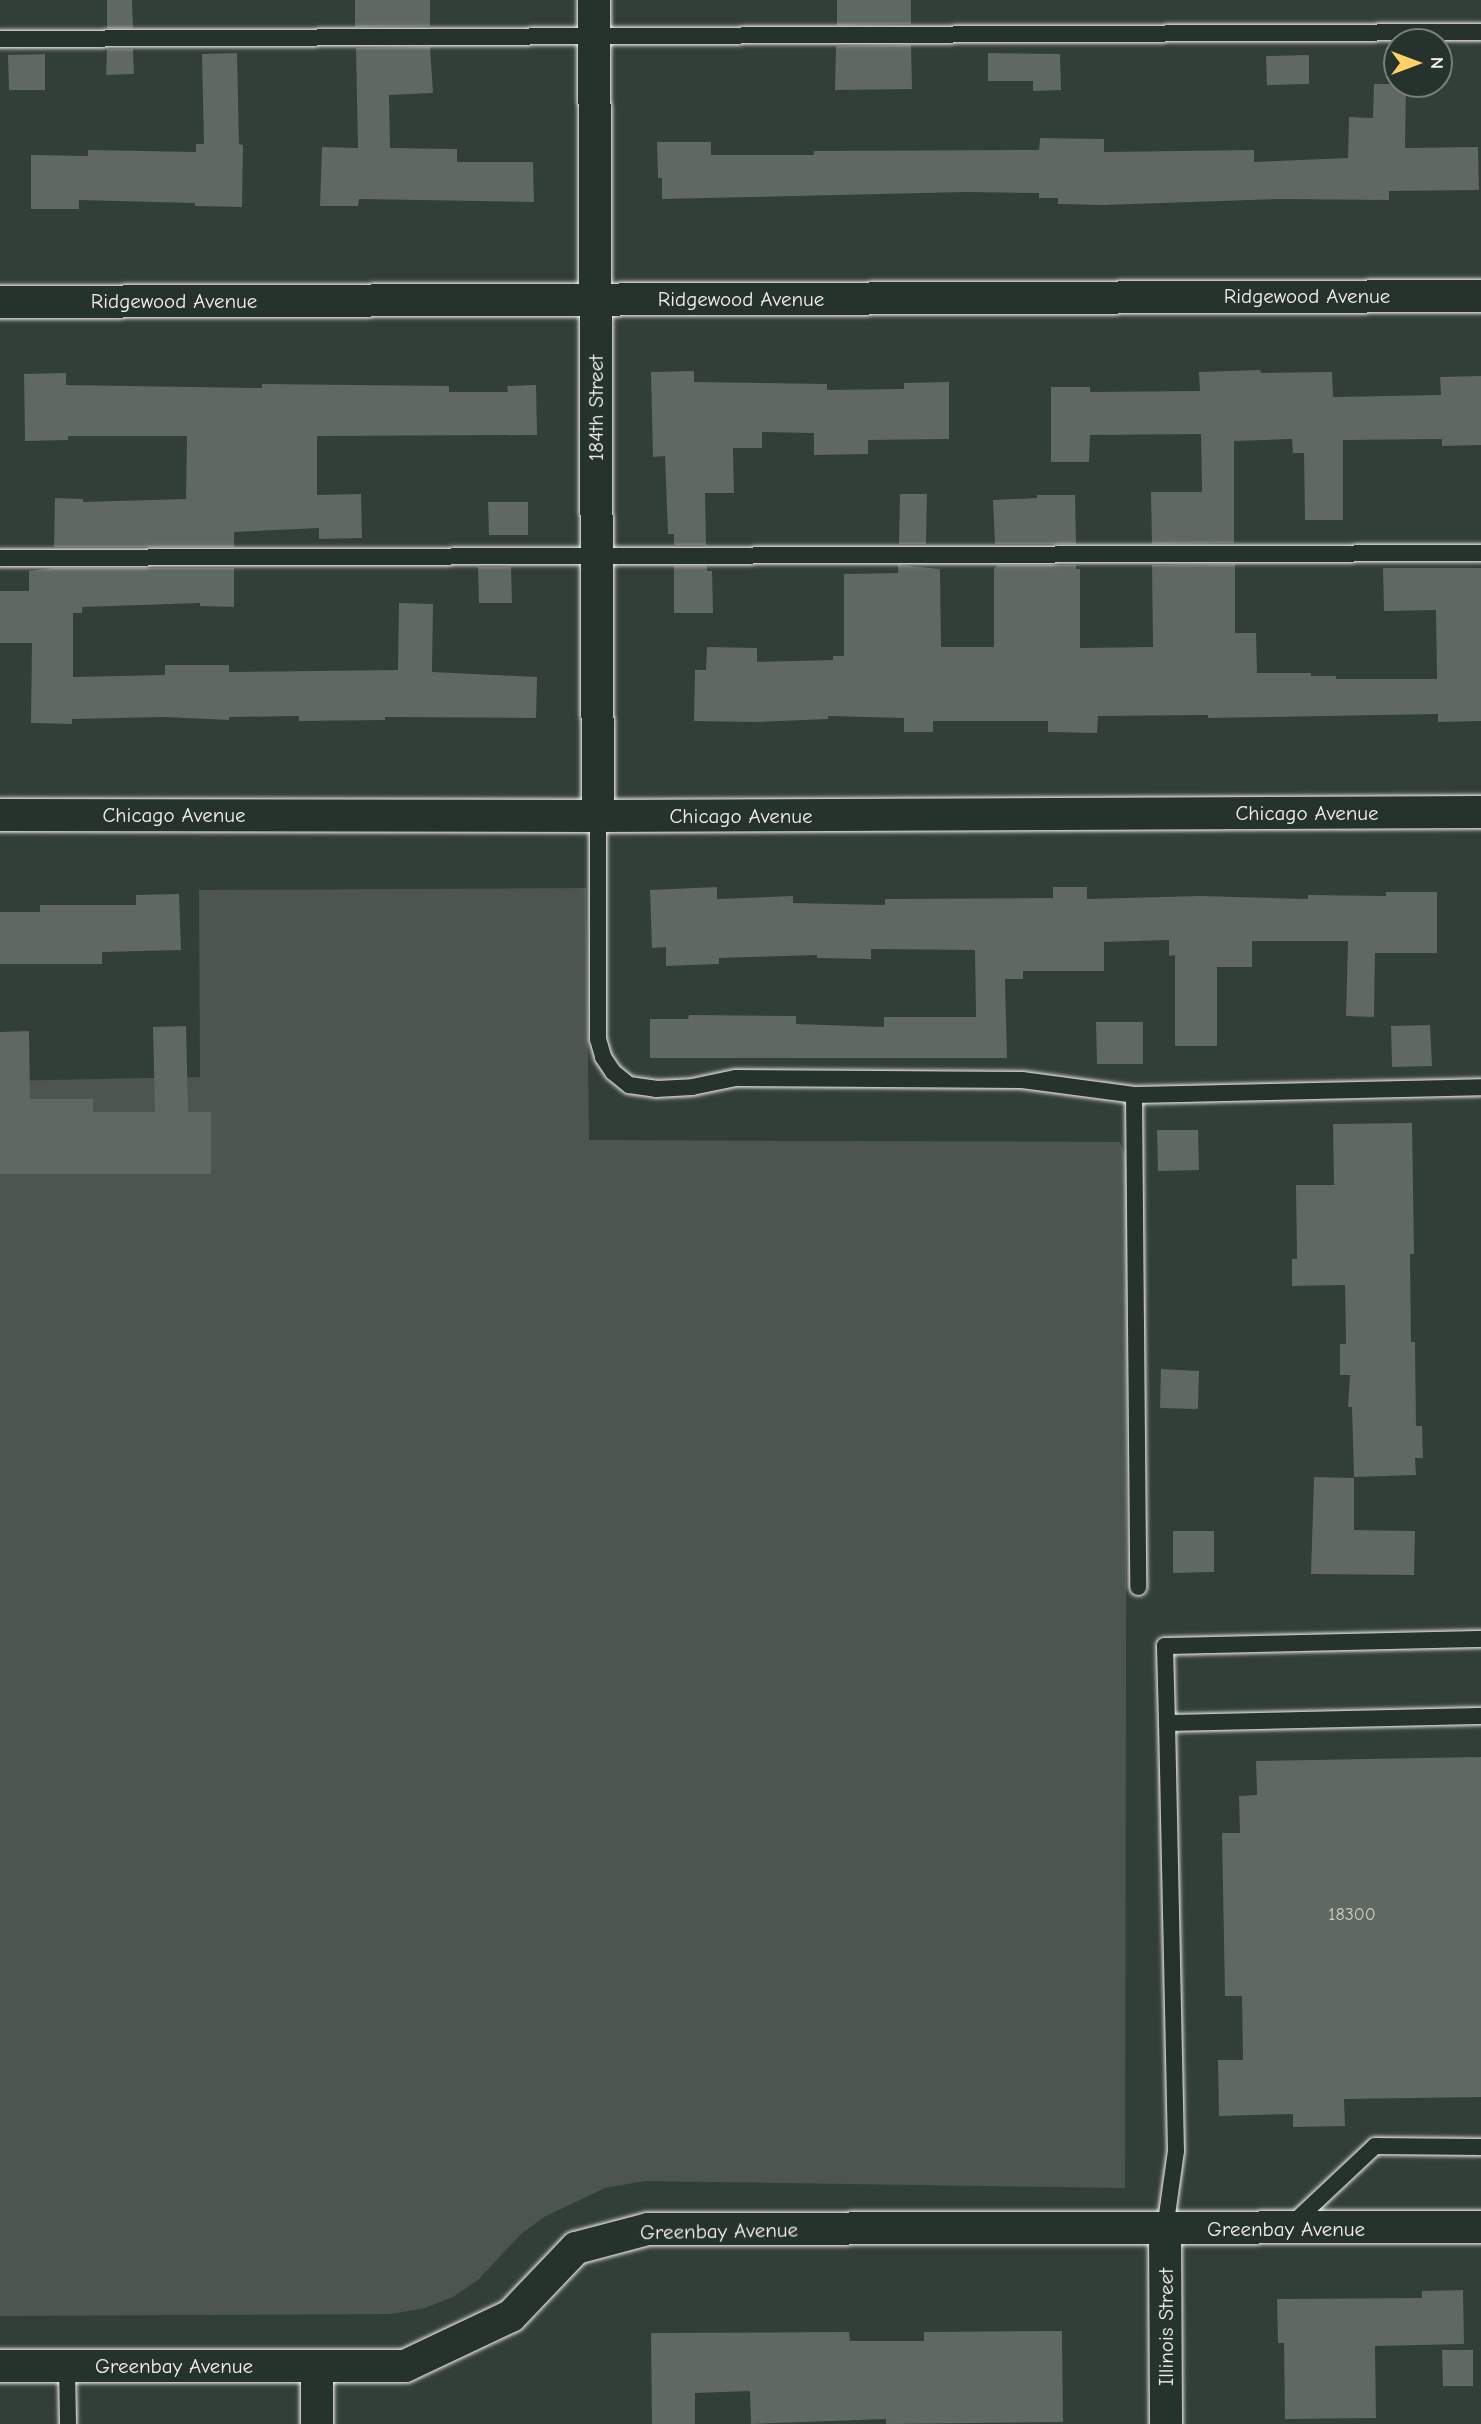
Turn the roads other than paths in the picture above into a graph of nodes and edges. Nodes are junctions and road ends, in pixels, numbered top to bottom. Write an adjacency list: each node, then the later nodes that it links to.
1 (594, 0): 3 (street, 184th Street)
2 (1481, 32): 3 (lane)
3 (594, 34): 4 (lane); 6 (street, 184th Street)
4 (0, 39)
5 (1481, 296): 6 (street, Ridgewood Avenue)
6 (595, 300): 7 (street, Ridgewood Avenue); 9 (street, 184th Street)
7 (0, 302)
8 (1481, 553): 9 (lane)
9 (597, 557): 10 (lane); 13 (street, 184th Street)
10 (0, 558)
11 (1481, 812): 13 (street, Chicago Avenue)
12 (0, 815): 13 (street, Chicago Avenue)
13 (598, 817): 15 (lane)
14 (1481, 1087): 15 (lane)
15 (1134, 1095): 16 (lane)
16 (1138, 1587)
17 (1481, 1639): 19 (lane)
18 (1481, 1716): 19 (lane)
19 (1167, 1723): 23 (lane)
20 (1481, 2147): 22 (lane)
21 (1481, 2227): 22 (street, Greenbay Avenue)
22 (1287, 2228): 23 (street, Greenbay Avenue)
23 (1165, 2229): 26 (street, Greenbay Avenue); 29 (street, Illinois Street)
24 (0, 2366): 25 (street, Greenbay Avenue)
25 (67, 2366): 26 (street, Greenbay Avenue); 27 (lane)
26 (317, 2366): 28 (street)
27 (68, 2424)
28 (317, 2424)
29 (1166, 2424)

